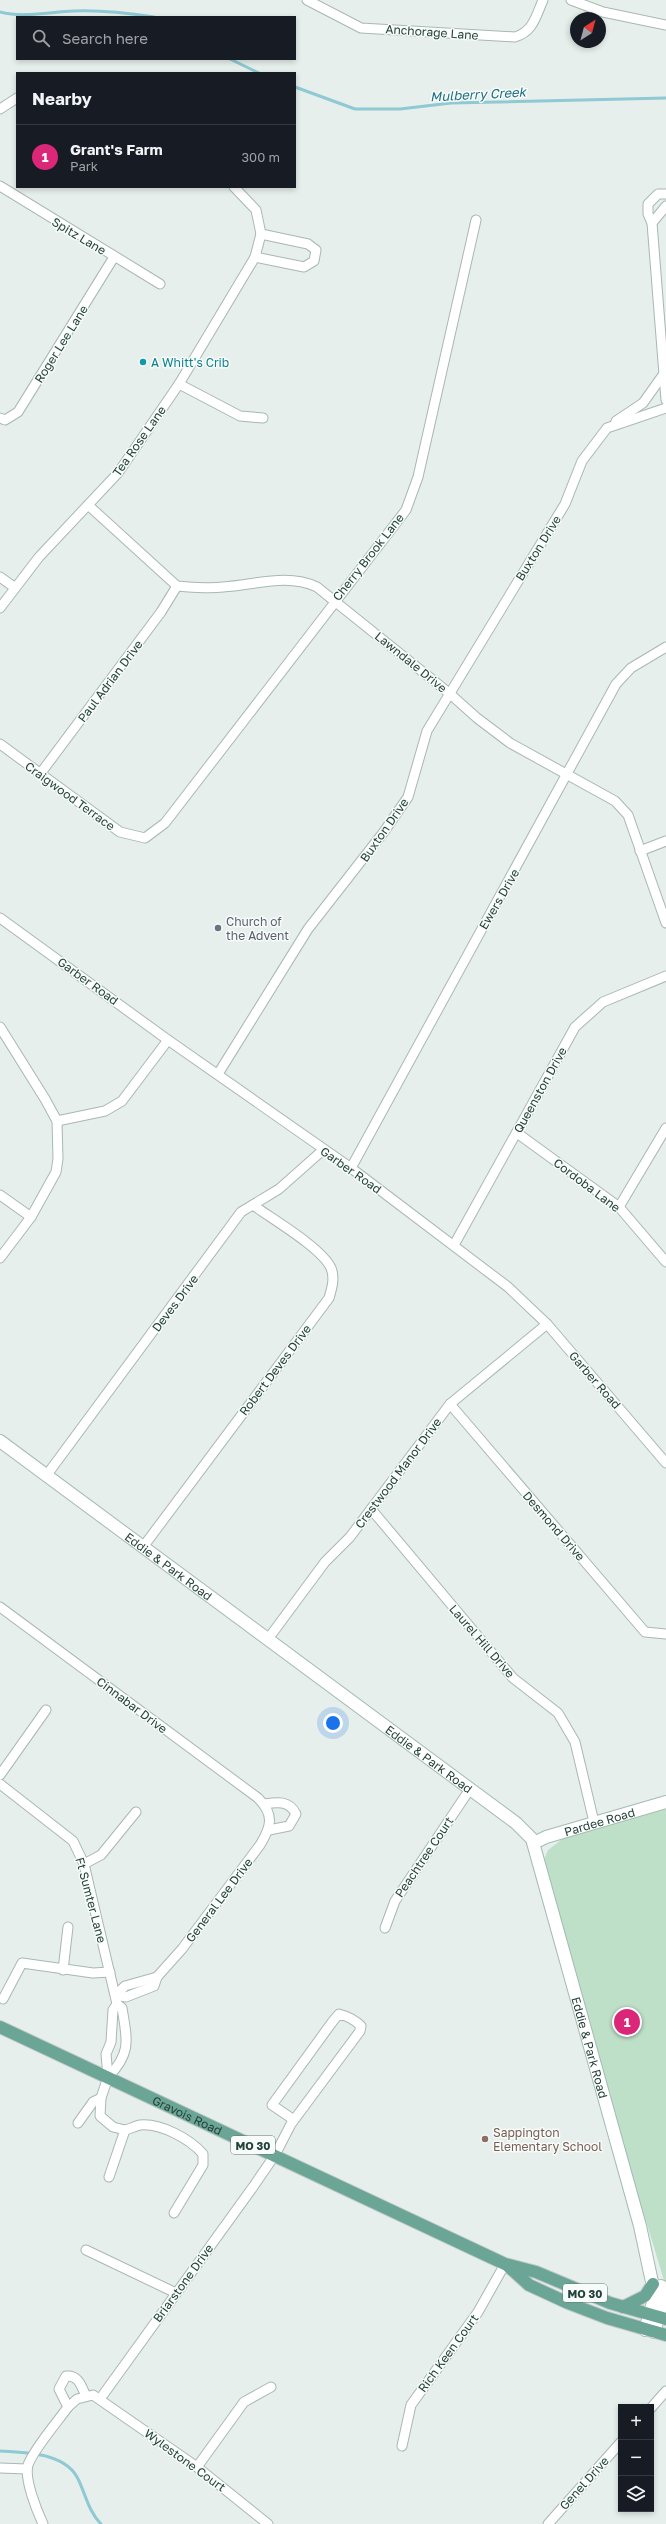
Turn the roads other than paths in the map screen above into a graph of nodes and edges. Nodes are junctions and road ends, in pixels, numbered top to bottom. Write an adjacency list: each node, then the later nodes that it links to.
1 (307, 0): 2 (street, Anchorage Lane)
2 (542, 0)
3 (571, 0): 4 (street)
4 (666, 25)
5 (16, 99): 6 (street)
6 (0, 108)
7 (0, 186): 15 (street, Spitz Lane)
8 (235, 188): 13 (street)
9 (666, 194): 12 (street)
10 (666, 206): 12 (street)
11 (476, 220): 28 (street, Cherry Brook Lane)
12 (652, 223): 17 (street)
13 (261, 234): 14 (street, Tea Rose Lane); 14 (street)
14 (256, 257): 18 (street, Tea Rose Lane)
15 (114, 258): 16 (street, Spitz Lane); 21 (street, Roger Lee Lane)
16 (160, 284)
17 (663, 375): 19 (street); 23 (street, Buxton Drive)
18 (179, 384): 22 (street); 24 (street, Tea Rose Lane)
19 (666, 400)
20 (666, 408): 23 (street)
21 (0, 418)
22 (263, 418)
23 (607, 428): 31 (street, Buxton Drive)
24 (88, 505): 26 (street); 27 (street, Tea Rose Lane)
25 (0, 577): 27 (street)
26 (177, 586): 28 (street, Lawndale Drive); 33 (street, Paul Adrian Drive)
27 (14, 587): 29 (street, Tea Rose Lane)
28 (334, 600): 31 (street, Lawndale Drive); 35 (street, Cherry Brook Lane)
29 (0, 608)
30 (666, 647): 34 (street, Ewers Drive)
31 (449, 693): 34 (street, Lawndale Drive); 43 (street, Buxton Drive)
32 (0, 744): 33 (street, Craigwood Terrace)
33 (40, 774): 35 (street, Craigwood Terrace)
34 (568, 774): 37 (street, Lawndale Drive); 48 (street, Ewers Drive)
35 (145, 838)
36 (666, 842): 37 (street)
37 (640, 851): 39 (street, Lawndale Drive)
38 (1, 922): 42 (street, Garber Road)
39 (666, 923)
40 (666, 976): 46 (street, Queenston Drive)
41 (0, 1026): 44 (street)
42 (168, 1040): 43 (street, Garber Road); 44 (street)
43 (218, 1074): 47 (street, Garber Road)
44 (57, 1121): 52 (street)
45 (666, 1128): 51 (street)
46 (517, 1133): 51 (street, Cordoba Lane); 53 (street, Queenston Drive)
47 (323, 1150): 48 (street, Garber Road); 50 (street, Deves Drive)
48 (351, 1168): 53 (street, Garber Road)
49 (0, 1195): 52 (street)
50 (252, 1205): 60 (street, Deves Drive); 62 (street, Robert Deves Drive)
51 (619, 1207): 55 (street, Cordoba Lane)
52 (31, 1217): 54 (street)
53 (454, 1245): 56 (street, Garber Road)
54 (0, 1258)
55 (666, 1262)
56 (547, 1324): 57 (street, Crestwood Manor Drive); 59 (street, Garber Road)
57 (450, 1404): 61 (street, Crestwood Manor Drive); 64 (street, Desmond Drive)
58 (0, 1441): 60 (street, Eddie & Park Road)
59 (666, 1463)
60 (46, 1476): 62 (street, Eddie & Park Road)
61 (371, 1509): 65 (street, Crestwood Manor Drive); 73 (street, Laurel Hill Drive)
62 (143, 1547): 65 (street, Eddie & Park Road)
63 (0, 1607): 71 (street, Cinnabar Drive)
64 (666, 1634)
65 (268, 1639): 69 (street, Eddie & Park Road)
66 (46, 1710): 67 (street)
67 (0, 1775)
68 (0, 1784): 76 (street, Ft Sumter Lane)
69 (470, 1789): 75 (street, Eddie & Park Road); 78 (street, Peachtree Court)
70 (666, 1802): 73 (street, Pardee Road)
71 (264, 1804): 74 (street); 74 (street)
72 (136, 1812): 76 (street)
73 (594, 1822): 75 (street, Pardee Road)
74 (269, 1830): 82 (street, General Lee Drive)
75 (534, 1843): 92 (street, Eddie & Park Road)
76 (84, 1864): 80 (street, Ft Sumter Lane)
77 (68, 1927): 79 (street)
78 (385, 1928)
79 (63, 1970): 80 (street); 81 (street)
80 (110, 1972): 82 (street, Ft Sumter Lane)
81 (3, 1999)
82 (116, 1999): 84 (street, Ft Sumter Lane); 84 (street, Ft Sumter Lane)
83 (0, 2027): 84 (main road, Gravois Road / MO 30)
84 (108, 2077): 85 (street); 89 (main road, Gravois Road / MO 30)
85 (101, 2098): 87 (street); 88 (street)
86 (294, 2120): 86 (street, Briarstone Drive); 89 (street, Briarstone Drive)
87 (78, 2124)
88 (125, 2130): 90 (street); 91 (street)
89 (275, 2155): 94 (main road, Gravois Road / MO 30); 96 (street, Briarstone Drive)
90 (109, 2176)
91 (174, 2213)
92 (640, 2226): 95 (street, Eddie & Park Road); 98 (street, Eddie & Park Road)
93 (86, 2250): 96 (street)
94 (505, 2264): 97 (main road, Gravois Road / MO 30); 99 (main road, Gravois Road / MO 30); 107 (street, Rich Keen Court)
95 (653, 2284): 97 (main road); 98 (street, Eddie & Park Road)
96 (176, 2293): 103 (street, Briarstone Drive)
97 (623, 2307): 98 (main road, Gravois Road / MO 30)
98 (658, 2317): 99 (street, Eddie & Park Road)
99 (655, 2332)
100 (271, 2387): 108 (street)
101 (666, 2391): 104 (street)
102 (86, 2396): 103 (street); 105 (street); 105 (street)
103 (100, 2399): 108 (street, Wylestone Court)
104 (654, 2405)
105 (68, 2407): 110 (street)
106 (618, 2445): 113 (street, Genel Drive)
107 (402, 2446)
108 (197, 2467): 112 (street, Wylestone Court)
109 (0, 2468): 110 (street)
110 (27, 2469): 111 (street)
111 (43, 2524)
112 (268, 2524)
113 (548, 2524)

